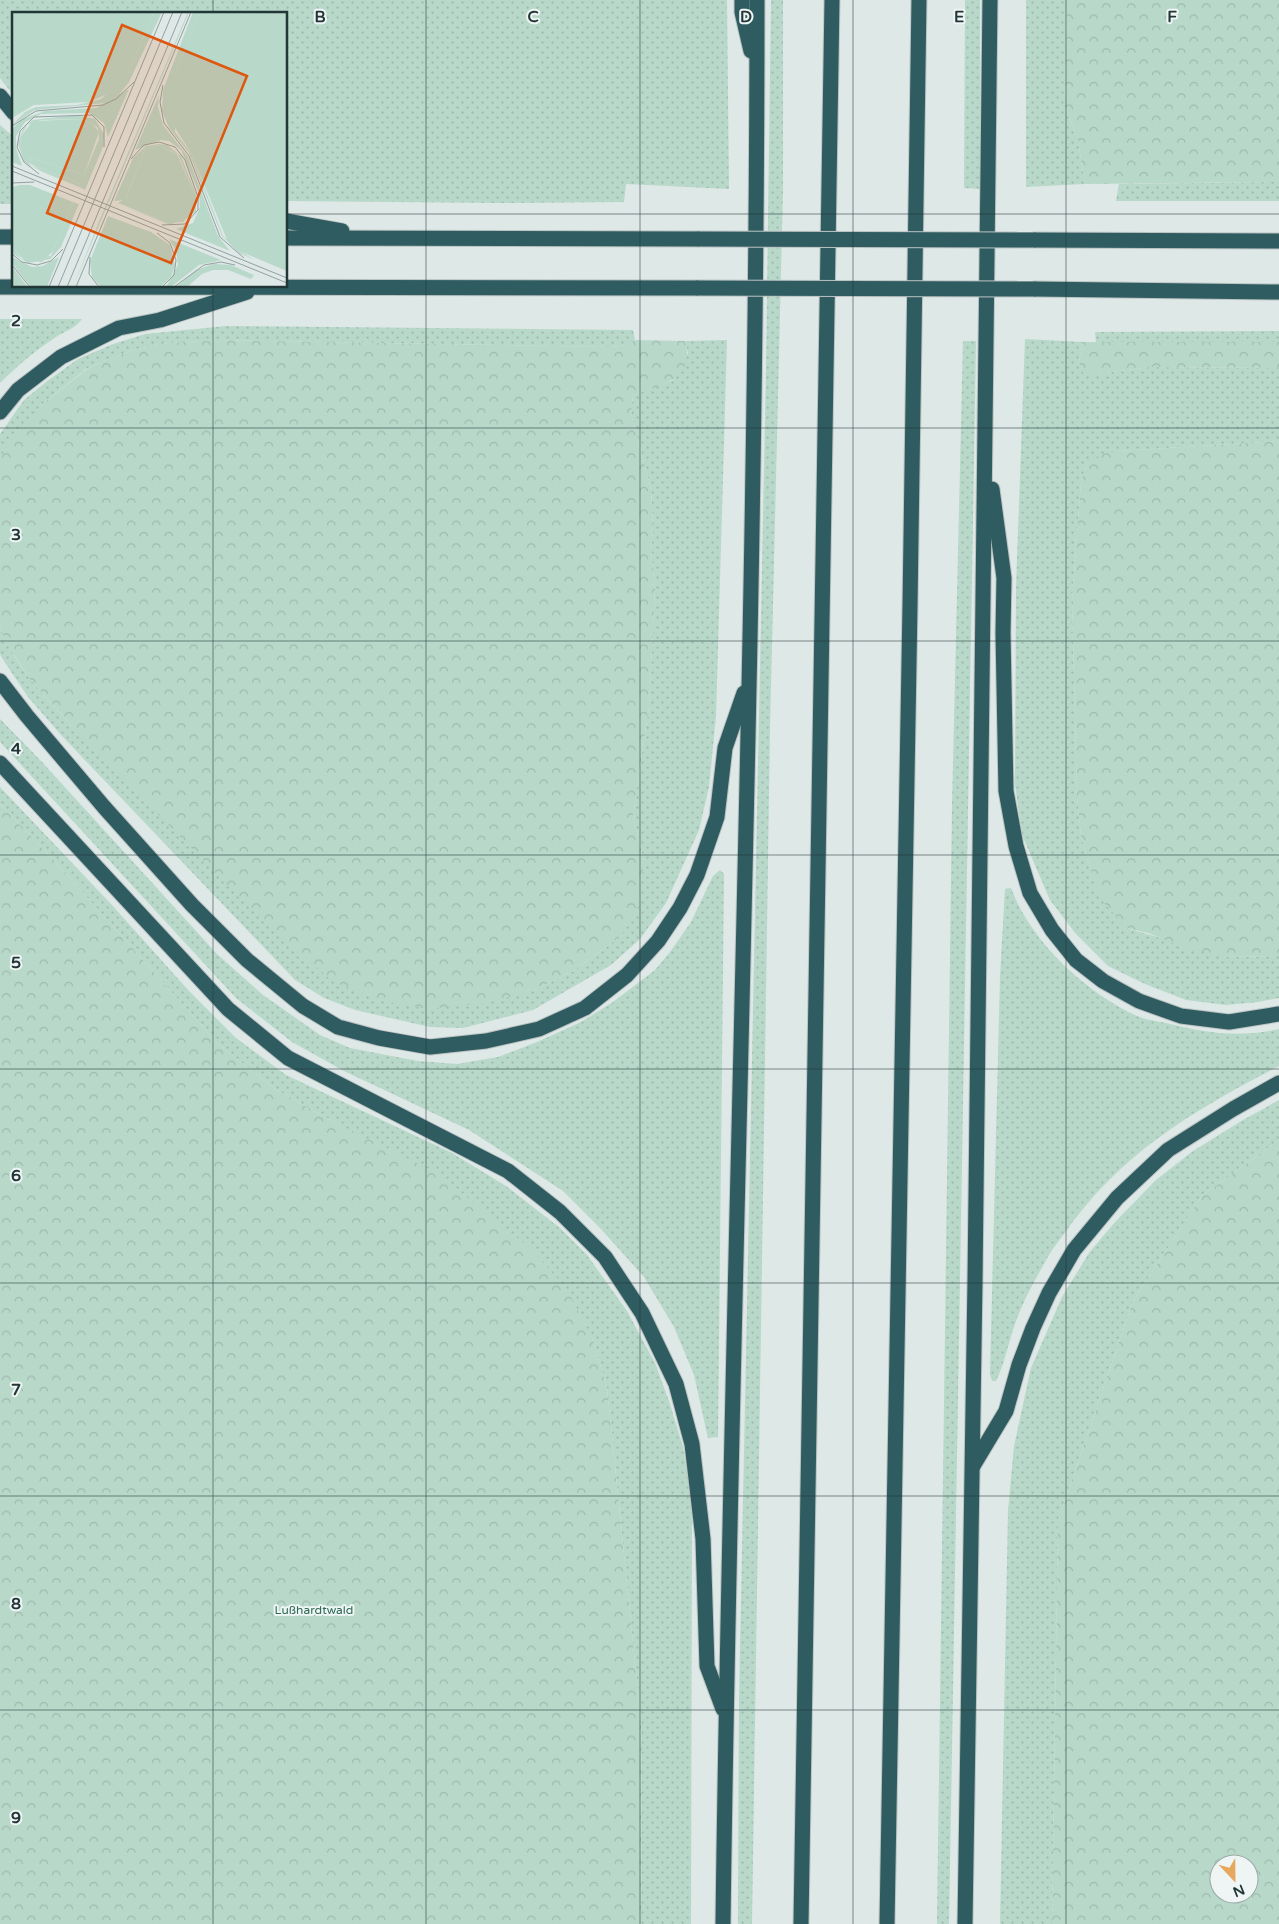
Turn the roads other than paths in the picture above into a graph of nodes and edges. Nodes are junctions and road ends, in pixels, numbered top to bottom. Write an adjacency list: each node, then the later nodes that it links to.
1 (742, 0): 6 (highway)
2 (757, 0): 6 (highway)
3 (832, 0): 26 (highway)
4 (918, 0): 27 (highway)
5 (990, 0): 17 (highway)
6 (757, 79): 18 (highway)
7 (0, 96): 8 (highway)
8 (12, 111)
9 (288, 221): 11 (highway)
10 (288, 238): 11 (highway)
11 (380, 238): 12 (highway, bridge)
12 (1279, 241)
13 (288, 287): 15 (highway, bridge)
14 (257, 288): 16 (highway)
15 (1279, 292)
16 (0, 412)
17 (985, 435): 21 (highway); 23 (highway)
18 (749, 680): 19 (highway); 24 (highway)
19 (0, 681)
20 (0, 763): 24 (highway)
21 (1279, 1014)
22 (1279, 1083): 23 (highway)
23 (972, 1468): 28 (highway)
24 (726, 1717): 25 (highway)
25 (723, 1924)
26 (801, 1924)
27 (887, 1924)
28 (965, 1924)

